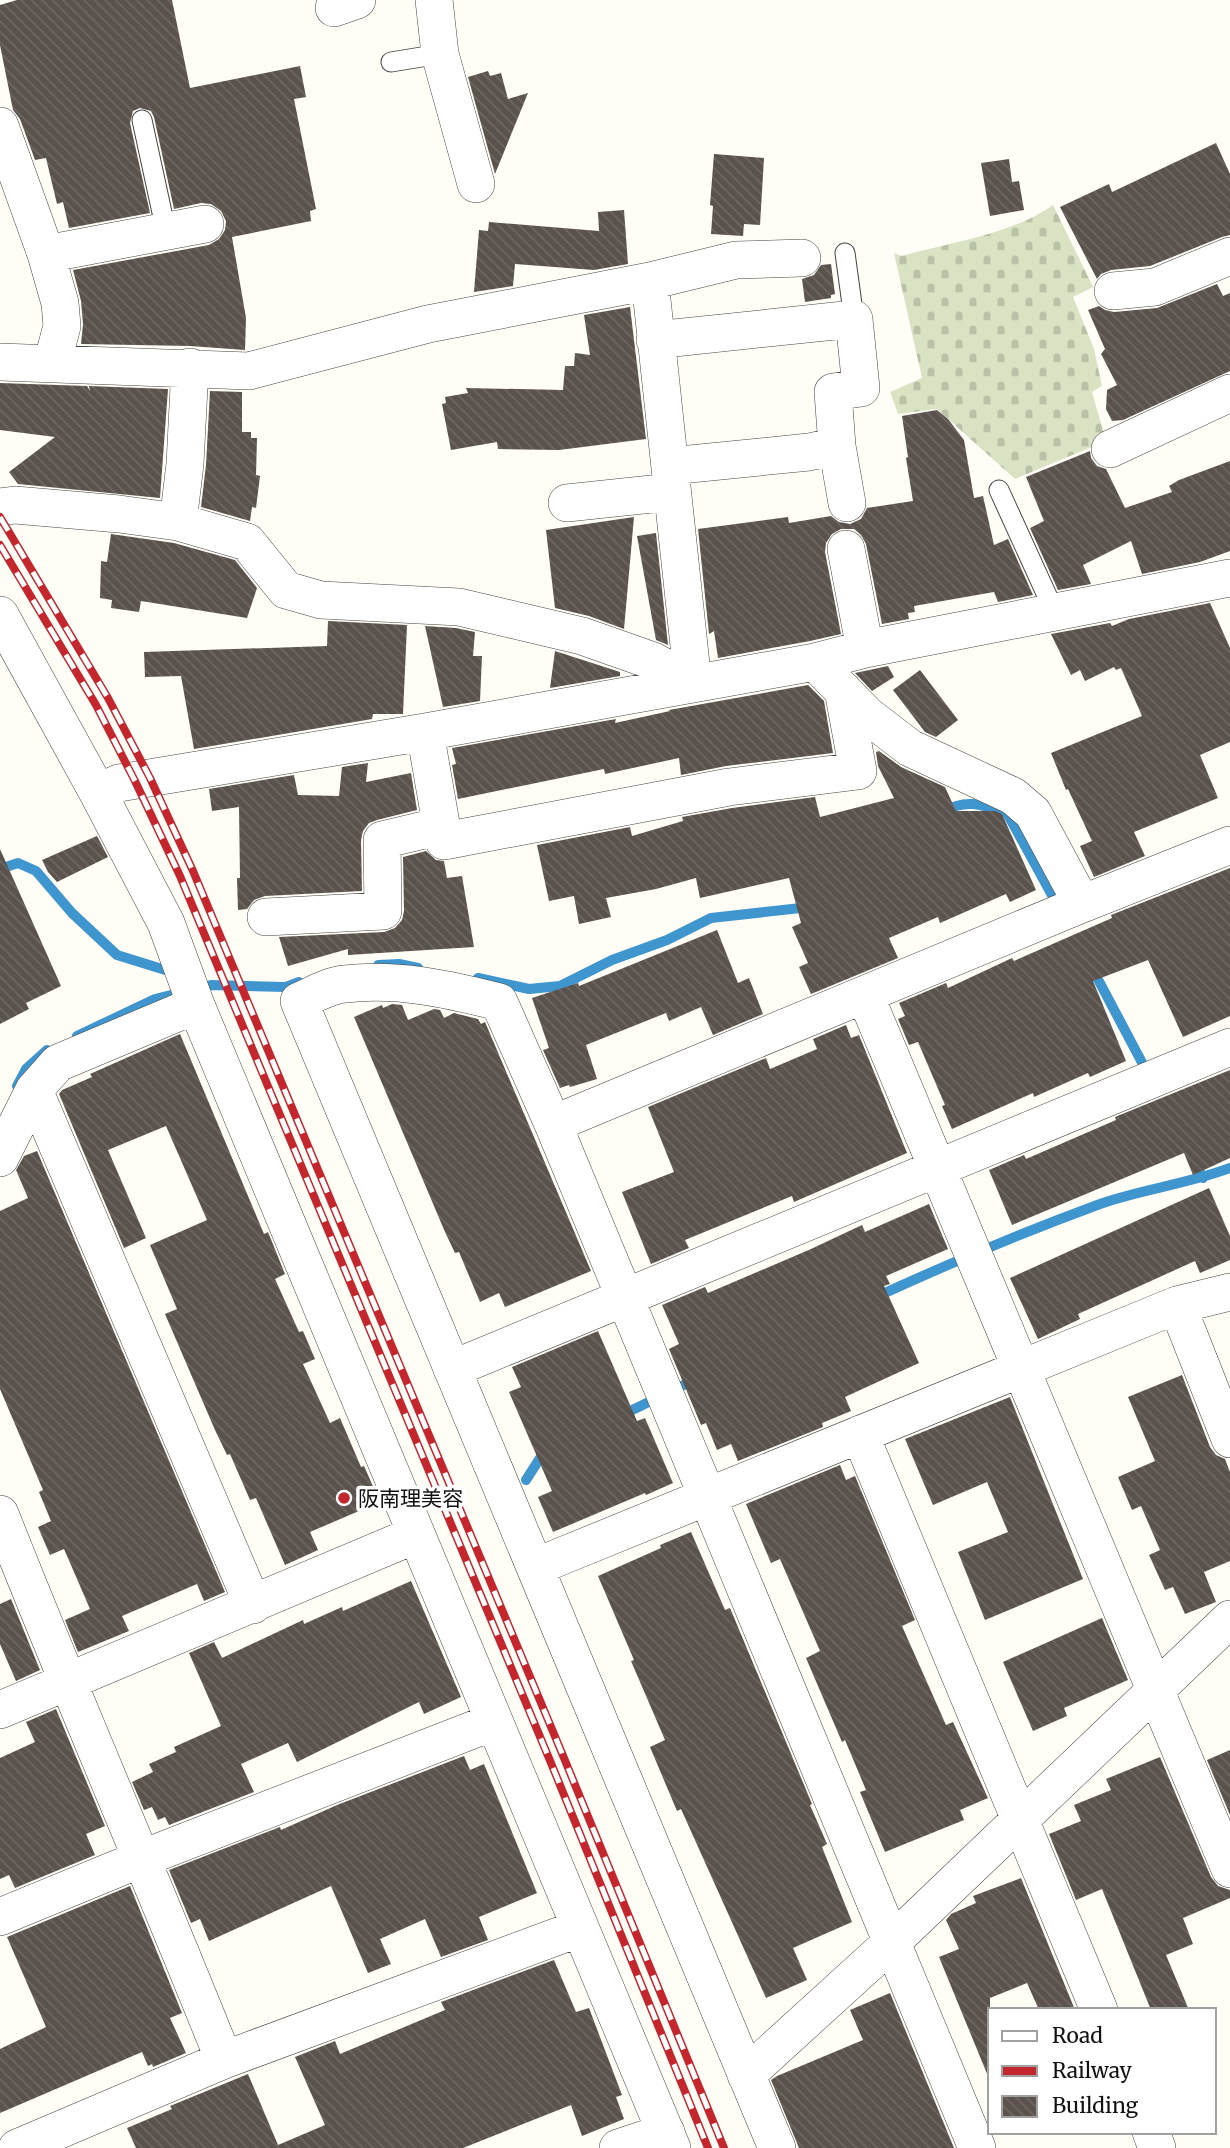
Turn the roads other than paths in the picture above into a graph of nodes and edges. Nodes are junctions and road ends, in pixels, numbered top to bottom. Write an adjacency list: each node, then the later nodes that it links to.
1 (434, 0): 2 (street)
2 (440, 54): 3 (lane); 6 (street)
3 (391, 62)
4 (142, 120): 8 (lane)
5 (0, 126): 10 (street)
6 (476, 184)
7 (205, 224): 8 (street)
8 (166, 231): 10 (street)
9 (845, 253): 15 (lane)
10 (46, 254): 18 (street)
11 (1230, 256): 14 (street)
12 (802, 258): 13 (street)
13 (650, 281): 16 (street); 19 (street)
14 (1113, 291)
15 (853, 319): 16 (street); 21 (street)
16 (655, 340): 23 (street)
17 (0, 362): 18 (street)
18 (52, 364): 19 (street)
19 (190, 367): 28 (street)
20 (1230, 393): 22 (street)
21 (837, 446): 23 (street); 27 (street)
22 (1110, 449)
23 (671, 479): 26 (street); 35 (street)
24 (999, 491): 31 (lane)
25 (5, 496): 28 (street)
26 (567, 503)
27 (847, 503)
28 (178, 522): 35 (street)
29 (846, 550): 33 (street)
30 (1230, 578): 31 (street)
31 (1055, 613): 33 (street)
32 (0, 615): 38 (street)
33 (865, 649): 34 (street)
34 (815, 662): 35 (street); 36 (street)
35 (693, 683): 37 (street)
36 (843, 690): 39 (street); 41 (street)
37 (425, 732): 38 (street); 39 (street)
38 (98, 793): 44 (street)
39 (441, 826): 42 (street)
40 (1230, 845): 41 (street)
41 (1067, 910): 43 (street)
42 (266, 917)
43 (865, 995): 47 (street); 49 (street)
44 (196, 1005): 46 (street); 59 (street)
45 (1230, 1047): 49 (street)
46 (34, 1090): 48 (street); 61 (street)
47 (553, 1124): 51 (street); 54 (street)
48 (0, 1158)
49 (937, 1170): 51 (street); 53 (street)
50 (1230, 1292): 52 (street)
51 (624, 1299): 54 (street); 57 (street)
52 (1177, 1305): 53 (street); 56 (street)
53 (1020, 1368): 55 (street); 64 (street)
54 (452, 1369): 60 (street)
55 (860, 1434): 57 (street); 67 (street)
56 (1230, 1439)
57 (708, 1498): 60 (street); 72 (street)
58 (0, 1514): 63 (street)
59 (415, 1535): 61 (street); 66 (street)
60 (535, 1567): 75 (street)
61 (253, 1605): 63 (street)
62 (1230, 1619): 64 (street)
63 (66, 1682): 65 (street); 68 (street)
64 (1156, 1689): 67 (street); 69 (street)
65 (0, 1710)
66 (493, 1722): 68 (street); 71 (street)
67 (1018, 1821): 72 (street); 73 (street)
68 (143, 1858): 70 (street); 74 (street)
69 (1230, 1869)
70 (0, 1917)
71 (580, 1928): 74 (street); 76 (street)
72 (891, 1943): 75 (street); 80 (street)
73 (1098, 2008)
74 (225, 2060): 77 (street)
75 (746, 2075): 79 (street)
76 (669, 2140): 78 (street)
77 (17, 2148)
78 (618, 2148)
79 (777, 2148)
80 (977, 2148)

